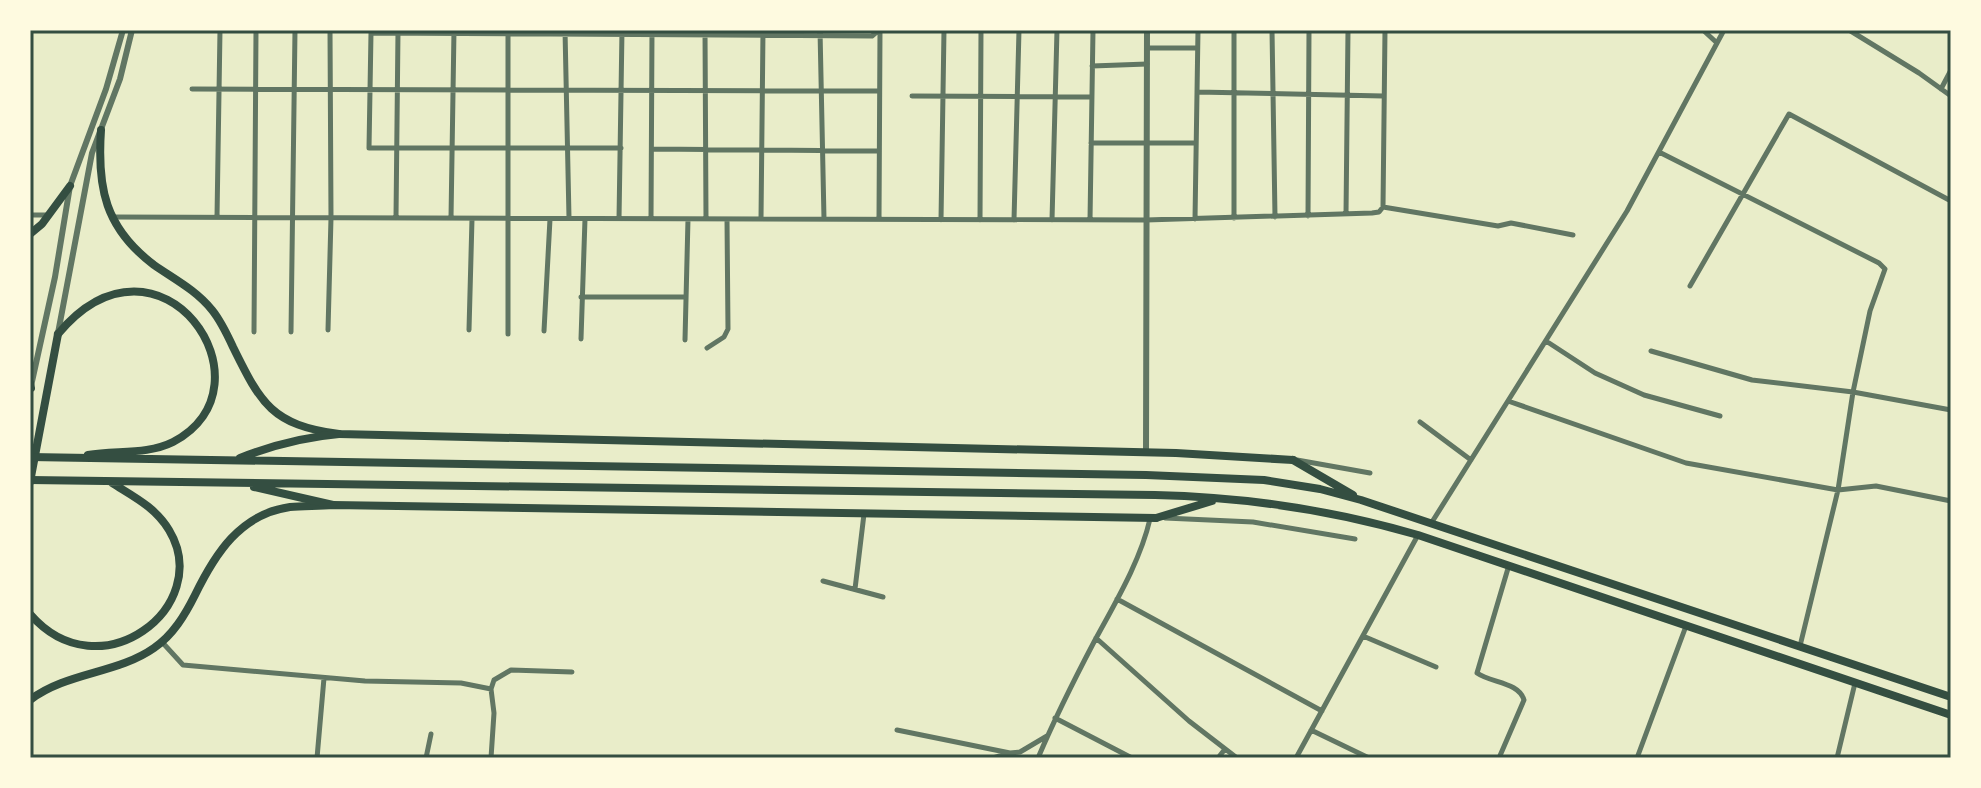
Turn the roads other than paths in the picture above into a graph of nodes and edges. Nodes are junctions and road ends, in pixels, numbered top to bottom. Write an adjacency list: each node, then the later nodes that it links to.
1 (123, 30): 84 (street)
2 (132, 30): 69 (street)
3 (220, 30): 42 (street)
4 (256, 30): 43 (street)
5 (295, 30): 44 (street)
6 (330, 30): 45 (street)
7 (880, 30): 32 (street); 50 (street)
8 (944, 30): 61 (street)
9 (981, 30): 62 (street)
10 (1019, 30): 63 (street)
11 (1057, 30): 67 (street)
12 (1093, 30): 37 (street)
13 (1147, 30): 34 (street)
14 (1198, 30): 35 (street)
15 (1234, 30): 57 (street)
16 (1272, 30): 58 (street)
17 (1309, 30): 59 (street)
18 (1348, 30): 64 (street)
19 (1385, 30): 65 (street)
20 (1703, 30): 33 (street)
21 (1724, 30): 33 (street)
22 (1849, 30): 28 (street)
23 (398, 31): 24 (street); 40 (street); 46 (street)
24 (454, 32): 25 (street); 47 (street)
25 (508, 32): 26 (street); 48 (street)
26 (565, 32): 27 (street); 51 (street)
27 (622, 32): 29 (street); 52 (street)
28 (1857, 32): 41 (street)
29 (652, 33): 30 (street); 53 (street)
30 (705, 33): 31 (street); 54 (street)
31 (763, 33): 32 (street); 55 (street)
32 (820, 33): 49 (street)
33 (1717, 43): 83 (street)
34 (1147, 48): 35 (street); 36 (street)
35 (1197, 48): 56 (street)
36 (1147, 64): 37 (street); 71 (street)
37 (1092, 66): 68 (street)
38 (1951, 70): 41 (street)
39 (192, 89): 42 (street)
40 (399, 89): 46 (street); 47 (street); 76 (street)
41 (1941, 89): 66 (street)
42 (219, 90): 43 (street); 93 (street)
43 (256, 90): 44 (street); 94 (street)
44 (293, 90): 45 (street); 97 (street)
45 (330, 90): 46 (street); 98 (street)
46 (368, 90): 76 (street)
47 (455, 90): 48 (street); 77 (street)
48 (509, 91): 51 (street); 73 (street)
49 (821, 91): 50 (street); 55 (street); 80 (street)
50 (879, 91): 82 (street)
51 (564, 92): 52 (street); 74 (street)
52 (622, 92): 53 (street); 75 (street)
53 (653, 92): 54 (street); 78 (street)
54 (705, 92): 55 (street); 81 (street)
55 (764, 92): 79 (street)
56 (1197, 92): 57 (street); 72 (street)
57 (1233, 93): 58 (street); 101 (street)
58 (1272, 94): 59 (street); 96 (street)
59 (1309, 95): 64 (street); 91 (street)
60 (912, 96): 61 (street)
61 (943, 96): 62 (street); 115 (street)
62 (980, 96): 63 (street); 116 (street)
63 (1017, 96): 67 (street); 117 (street)
64 (1347, 96): 65 (street); 88 (street)
65 (1383, 96): 87 (street)
66 (1951, 96)
67 (1055, 97): 68 (street); 118 (street)
68 (1092, 97): 70 (street)
69 (101, 130): 92 (main road); 131 (street)
70 (1091, 143): 71 (street); 119 (street)
71 (1146, 143): 72 (street); 120 (street)
72 (1196, 143): 114 (street)
73 (510, 148): 74 (street); 77 (street); 103 (street)
74 (566, 148): 75 (street); 100 (street)
75 (621, 148): 106 (street)
76 (399, 149): 77 (street); 95 (street)
77 (453, 149): 99 (street)
78 (652, 149): 81 (street); 107 (street)
79 (762, 149): 80 (street); 81 (street); 111 (street)
80 (822, 149): 82 (street); 112 (street)
81 (706, 150): 109 (street)
82 (879, 151): 113 (street)
83 (1659, 152): 85 (street); 135 (street)
84 (70, 186): 90 (main road); 138 (street)
85 (1743, 192): 86 (street); 123 (street); 139 (street)
86 (1951, 201)
87 (1383, 207): 88 (street); 122 (street)
88 (1346, 214): 91 (street)
89 (30, 215): 90 (street)
90 (49, 215): 121 (main road)
91 (1308, 216): 96 (street)
92 (113, 217): 93 (street); 144 (main road)
93 (217, 217): 94 (street)
94 (255, 217): 97 (street); 129 (street)
95 (396, 217): 98 (street); 99 (street)
96 (1275, 217): 101 (street)
97 (294, 218): 98 (street); 130 (street)
98 (331, 218): 126 (street)
99 (451, 218): 102 (street)
100 (569, 218): 104 (street); 105 (street)
101 (1234, 218): 114 (street)
102 (472, 219): 103 (street); 127 (street)
103 (510, 219): 104 (street); 132 (street)
104 (550, 219): 128 (street)
105 (585, 219): 106 (street); 124 (street)
106 (619, 219): 107 (street)
107 (651, 219): 108 (street)
108 (688, 219): 109 (street); 125 (street)
109 (706, 219): 110 (street)
110 (727, 219): 111 (street); 136 (street)
111 (761, 219): 112 (street)
112 (824, 219): 113 (street)
113 (879, 219): 115 (street)
114 (1195, 219): 120 (street)
115 (941, 220): 116 (street)
116 (980, 220): 117 (street)
117 (1014, 220): 118 (street)
118 (1052, 220): 119 (street)
119 (1090, 220): 120 (street)
120 (1146, 220): 145 (street)
121 (30, 234)
122 (1573, 235)
123 (1690, 286)
124 (581, 297): 125 (street); 133 (street)
125 (686, 297): 134 (street)
126 (328, 330)
127 (469, 330)
128 (544, 331)
129 (254, 332)
130 (291, 332)
131 (58, 334): 147 (main road); 152 (main road)
132 (508, 334)
133 (581, 339)
134 (685, 340)
135 (1546, 341): 140 (street); 142 (street)
136 (707, 348)
137 (1651, 351): 139 (street)
138 (30, 387)
139 (1853, 392): 141 (street); 155 (street)
140 (1508, 401): 150 (street); 155 (street)
141 (1951, 410)
142 (1720, 416)
143 (1420, 422): 150 (street)
144 (339, 434): 145 (main road); 148 (main road)
145 (1146, 452): 149 (main road)
146 (30, 457): 147 (main road)
147 (67, 458): 148 (main road)
148 (236, 460): 157 (main road)
149 (1293, 460): 151 (street); 157 (main road)
150 (1471, 460): 162 (street)
151 (1370, 473)
152 (30, 481): 153 (main road)
153 (112, 483): 154 (main road); 170 (main road)
154 (242, 484): 156 (main road); 159 (main road)
155 (1838, 490): 158 (street); 175 (street)
156 (1229, 499): 161 (main road); 163 (main road)
157 (1361, 500): 162 (main road)
158 (1951, 501)
159 (333, 505): 160 (main road); 174 (main road)
160 (864, 513): 161 (main road); 167 (street)
161 (1153, 518): 164 (street); 169 (street)
162 (1432, 522): 175 (main road)
163 (1418, 535): 165 (main road); 172 (street)
164 (1355, 539)
165 (1509, 565): 171 (main road); 202 (street)
166 (823, 581): 167 (street)
167 (855, 589): 168 (street)
168 (883, 597)
169 (1117, 599): 173 (street); 183 (street)
170 (30, 614)
171 (1686, 626): 179 (main road); 203 (street)
172 (1363, 636): 176 (street); 183 (street)
173 (1096, 638): 185 (street); 190 (street)
174 (162, 642): 178 (street); 182 (main road)
175 (1799, 647): 181 (main road)
176 (1436, 667)
177 (572, 672): 180 (street)
178 (324, 678): 180 (street); 192 (street)
179 (1855, 683): 184 (main road); 204 (street)
180 (491, 689): 194 (street)
181 (1951, 697)
182 (30, 700)
183 (1322, 711): 187 (street)
184 (1951, 715)
185 (1055, 718): 189 (street); 197 (street)
186 (897, 730): 191 (street)
187 (1311, 730): 200 (street); 201 (street)
188 (431, 734): 193 (street)
189 (1048, 735): 191 (street); 196 (street)
190 (1225, 749): 198 (street); 199 (street)
191 (1010, 753): 195 (street)
192 (317, 758)
193 (426, 758)
194 (491, 758)
195 (993, 758)
196 (1038, 758)
197 (1132, 758)
198 (1218, 758)
199 (1237, 758)
200 (1296, 758)
201 (1369, 758)
202 (1499, 758)
203 (1637, 758)
204 (1837, 758)

